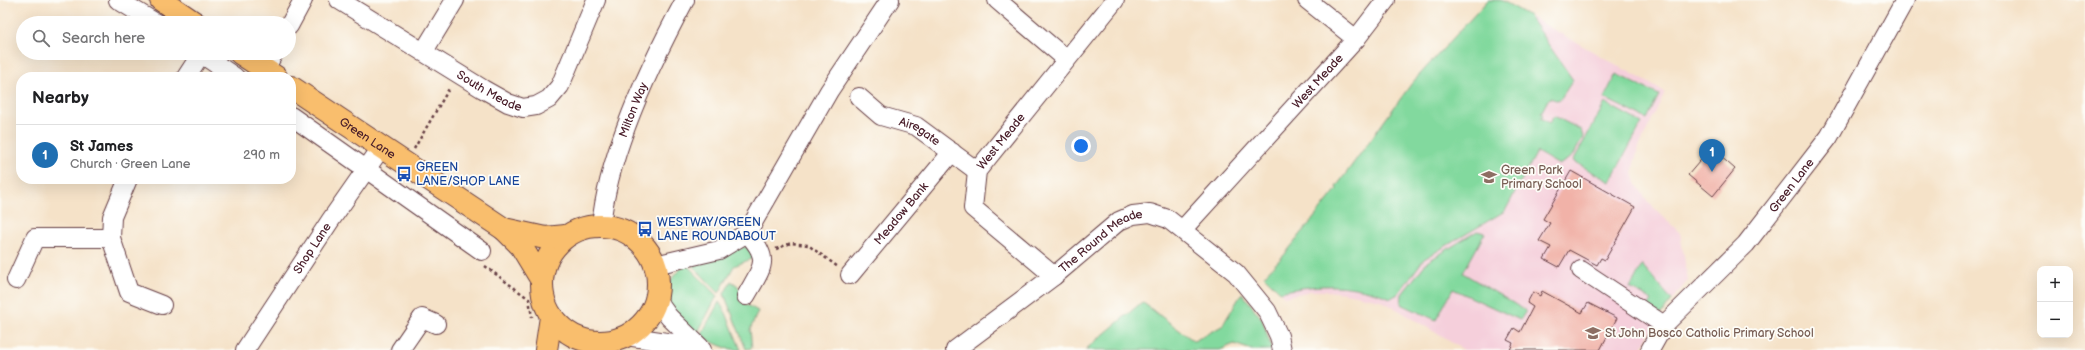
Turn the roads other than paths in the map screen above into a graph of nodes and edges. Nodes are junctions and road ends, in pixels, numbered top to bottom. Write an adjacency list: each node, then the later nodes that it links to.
1 (118, 0): 14 (street)
2 (161, 0): 15 (main road)
3 (303, 0): 16 (street)
4 (339, 0): 18 (street, South Meade)
5 (455, 0): 18 (street)
6 (596, 0): 18 (street, South Meade)
7 (686, 0): 34 (street, Milton Way)
8 (890, 0): 37 (street)
9 (997, 0): 22 (street)
10 (1116, 0): 22 (street, West Meade)
11 (1307, 0): 17 (street)
12 (1386, 0): 17 (street, West Meade)
13 (1905, 0): 52 (street, Green Lane)
14 (144, 16)
15 (185, 16)
16 (294, 16)
17 (1356, 39): 36 (street, West Meade)
18 (424, 51)
19 (197, 60): 24 (street)
20 (211, 60): 25 (street)
21 (257, 60): 23 (main road)
22 (1066, 60): 32 (street, West Meade)
23 (272, 66)
24 (189, 72)
25 (228, 72)
26 (296, 90): 29 (main road, Green Lane)
27 (859, 97): 30 (street, Airegate)
28 (296, 120): 31 (street)
29 (381, 148): 31 (street, Shop Lane); 35 (main road, Green Lane)
30 (952, 152): 32 (street, Airegate); 43 (street, Meadow Bank)
31 (366, 169): 40 (street); 55 (street, Shop Lane)
32 (977, 171): 44 (street, West Meade)
33 (126, 184): 39 (street)
34 (601, 226): 38 (main road); 41 (main road)
35 (504, 229): 38 (main road, Green Lane); 45 (main road, Green Lane)
36 (1183, 229): 44 (street, The Round Meade); 60 (street, The Round Meade)
37 (747, 233): 41 (street); 47 (street)
38 (566, 236): 45 (main road)
39 (111, 238): 46 (street); 49 (street)
40 (482, 251)
41 (655, 265): 48 (main road)
42 (1581, 270): 52 (street)
43 (850, 275)
44 (1054, 276): 59 (street, The Round Meade)
45 (541, 279): 50 (main road)
46 (16, 280)
47 (746, 296)
48 (656, 299): 53 (main road); 58 (street)
49 (162, 305)
50 (542, 320): 54 (main road); 57 (main road)
51 (436, 324): 56 (street)
52 (1664, 325): 61 (street, Green Lane)
53 (626, 336): 54 (main road); 58 (street)
54 (584, 346)
55 (245, 350)
56 (400, 350)
57 (546, 350)
58 (702, 350)
59 (955, 350)
60 (1282, 350)
61 (1650, 350)

